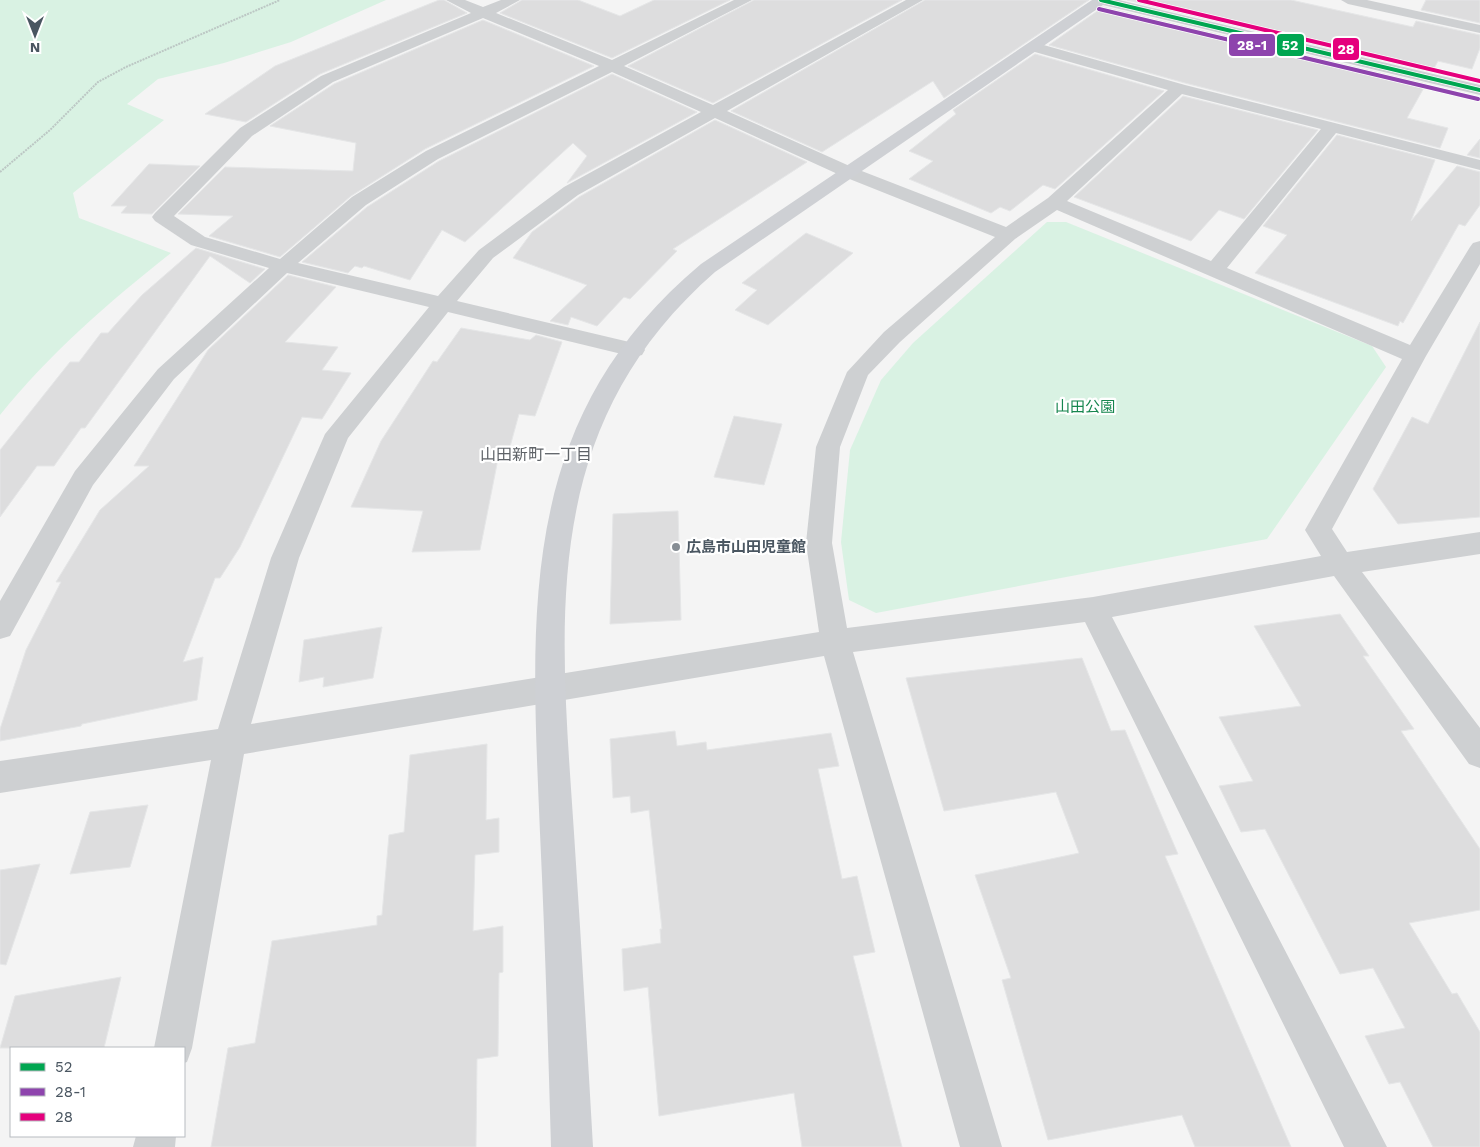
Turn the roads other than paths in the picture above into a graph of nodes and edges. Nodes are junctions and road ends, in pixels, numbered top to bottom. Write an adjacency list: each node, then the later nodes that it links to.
1 (452, 0): 7 (street)
2 (513, 0): 7 (street)
3 (745, 0): 10 (street)
4 (916, 0): 13 (street)
5 (1101, 0): 9 (street); 12 (street)
6 (1348, 0): 8 (street)
7 (483, 12): 10 (street); 20 (street)
8 (1480, 29)
9 (1033, 47): 11 (street); 16 (street)
10 (610, 65): 13 (street); 20 (street)
11 (1179, 88): 14 (street); 17 (street)
12 (1480, 90)
13 (715, 111): 16 (street); 22 (street)
14 (1331, 128): 15 (street); 21 (street)
15 (1480, 165)
16 (848, 172): 18 (street); 23 (street)
17 (1055, 202): 18 (street); 21 (street)
18 (1008, 236): 29 (street)
19 (1480, 247): 24 (street)
20 (284, 266): 22 (street); 28 (street)
21 (1214, 270): 24 (street)
22 (443, 304): 23 (street); 31 (street)
23 (634, 350): 30 (street)
24 (1415, 356): 26 (street)
25 (1480, 543): 26 (street)
26 (1340, 564): 27 (street); 32 (street)
27 (1093, 609): 29 (street); 37 (street)
28 (0, 627)
29 (835, 642): 30 (street); 36 (street)
30 (550, 688): 31 (street); 35 (street)
31 (230, 742): 33 (street); 34 (street)
32 (1480, 753)
33 (0, 777)
34 (172, 1047)
35 (572, 1147)
36 (981, 1147)
37 (1366, 1147)

